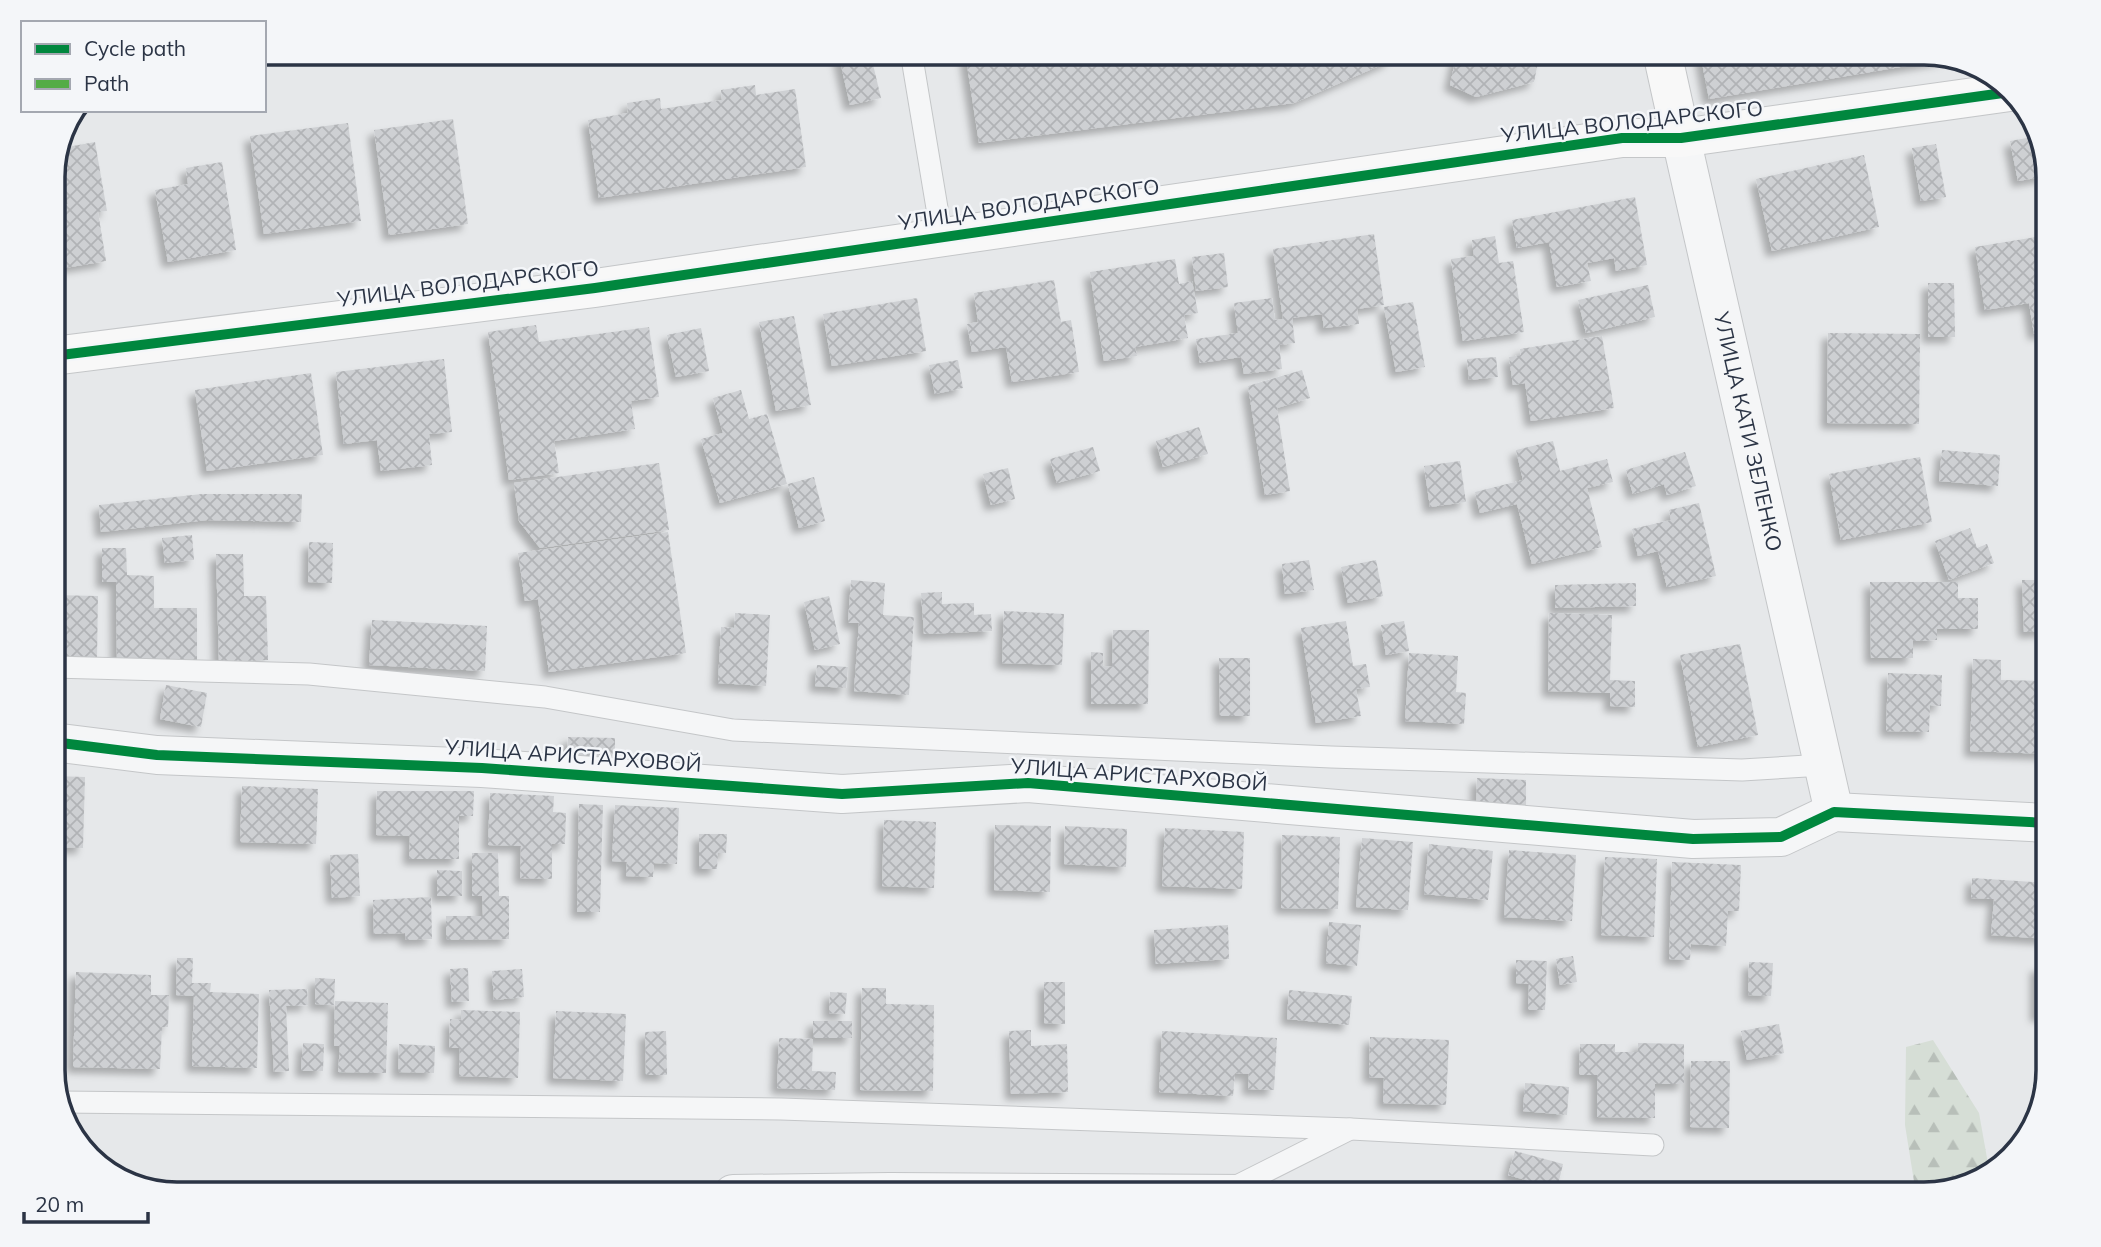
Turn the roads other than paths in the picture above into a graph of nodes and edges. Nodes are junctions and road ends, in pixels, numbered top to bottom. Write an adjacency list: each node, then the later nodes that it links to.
1 (913, 65): 5 (lane)
2 (1665, 65): 4 (street, УЛИЦА КАТИ ЗЕЛЕНКО)
3 (1999, 93): 4 (street, УЛИЦА ВОЛОДАРСКОГО)
4 (1681, 138): 5 (street, УЛИЦА ВОЛОДАРСКОГО); 9 (street, УЛИЦА КАТИ ЗЕЛЕНКО)
5 (942, 238): 6 (street, УЛИЦА ВОЛОДАРСКОГО)
6 (65, 354)
7 (65, 667): 9 (lane)
8 (65, 744): 10 (street, УЛИЦА АРИСТАРХОВОЙ)
9 (1823, 765): 10 (street, УЛИЦА КАТИ ЗЕЛЕНКО)
10 (1834, 812): 11 (street, УЛИЦА АРИСТАРХОВОЙ)
11 (2036, 822)
12 (70, 1102): 13 (lane)
13 (1351, 1129): 14 (lane); 15 (lane)
14 (1653, 1145)
15 (1257, 1182)

